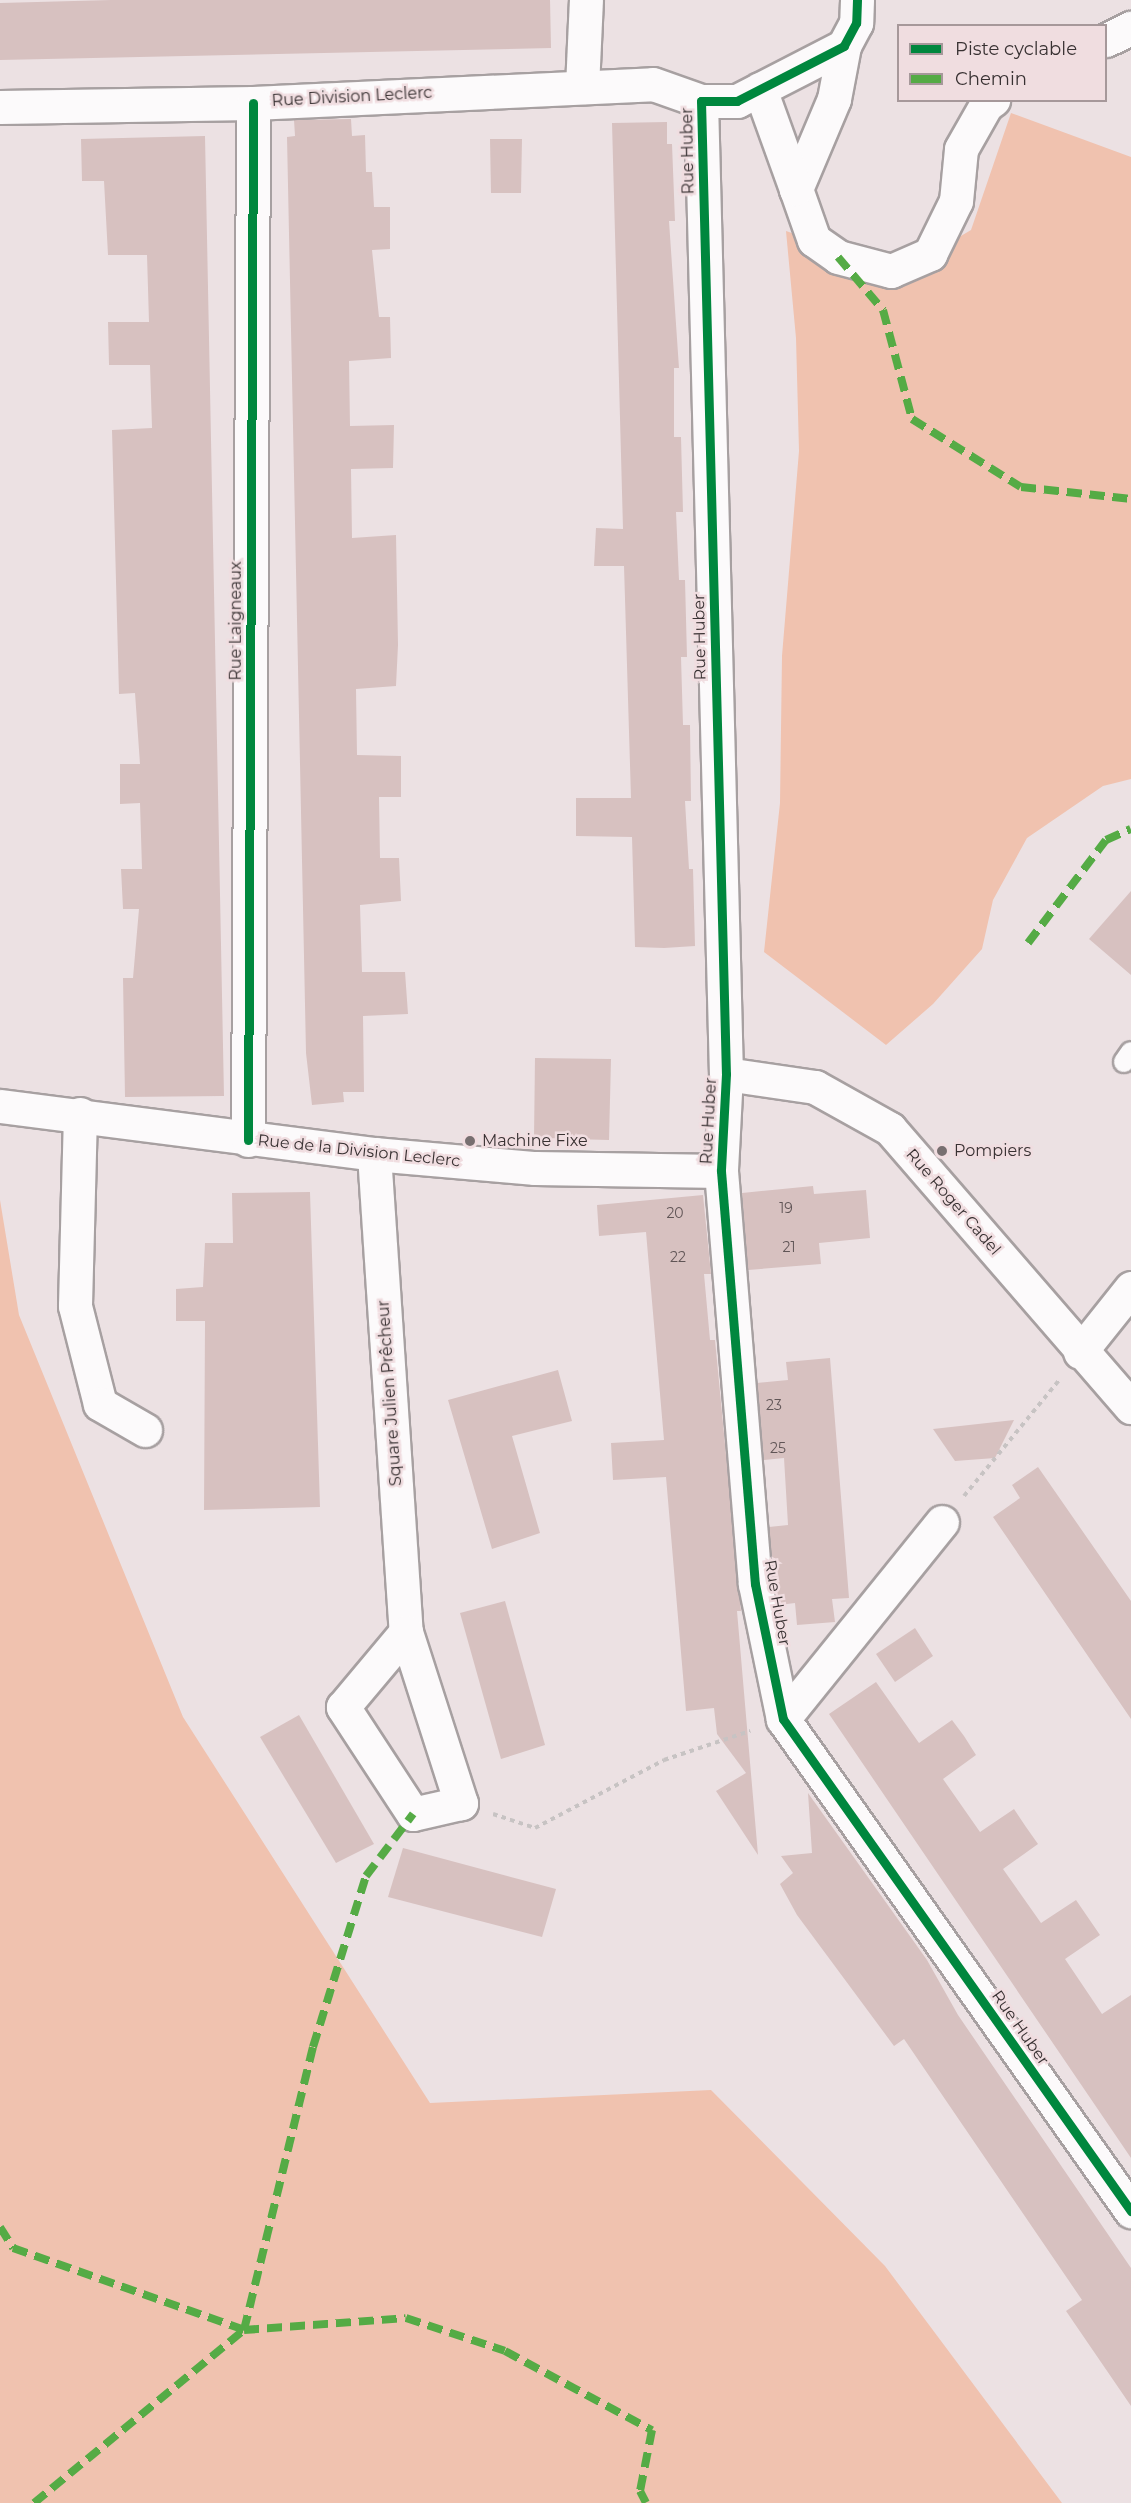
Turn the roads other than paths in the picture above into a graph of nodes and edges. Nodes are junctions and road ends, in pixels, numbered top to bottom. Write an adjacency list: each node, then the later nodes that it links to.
1 (586, 0): 5 (street)
2 (852, 23): 6 (street, Rue Huber); 11 (street)
3 (1131, 28): 4 (street)
4 (1107, 40)
5 (582, 87): 7 (street, Rue Division Leclerc); 8 (street, Rue Division Leclerc)
6 (760, 89): 7 (street, Rue Huber); 11 (street)
7 (701, 101): 12 (street, Rue Huber)
8 (253, 102): 10 (street, Rue Division Leclerc); 15 (street, Rue Laigneaux)
9 (990, 102): 11 (street)
10 (0, 106)
11 (796, 189)
12 (726, 1074): 17 (street, Rue Huber); 19 (street, Rue Roger Cadel)
13 (0, 1106): 14 (street, Rue de la Division Leclerc)
14 (80, 1114): 15 (street, Rue de la Division Leclerc); 21 (street)
15 (248, 1140): 16 (street, Rue de la Division Leclerc)
16 (374, 1154): 17 (street, Rue de la Division Leclerc); 23 (street, Square Julien Prêcheur)
17 (721, 1171): 24 (street, Rue Huber)
18 (1131, 1288): 19 (street)
19 (1080, 1352): 20 (street, Rue Roger Cadel)
20 (1131, 1407)
21 (145, 1430)
22 (942, 1522): 24 (street)
23 (406, 1632): 23 (street, Square Julien Prêcheur)
24 (783, 1719): 25 (street, Rue Huber)
25 (1131, 2211)

